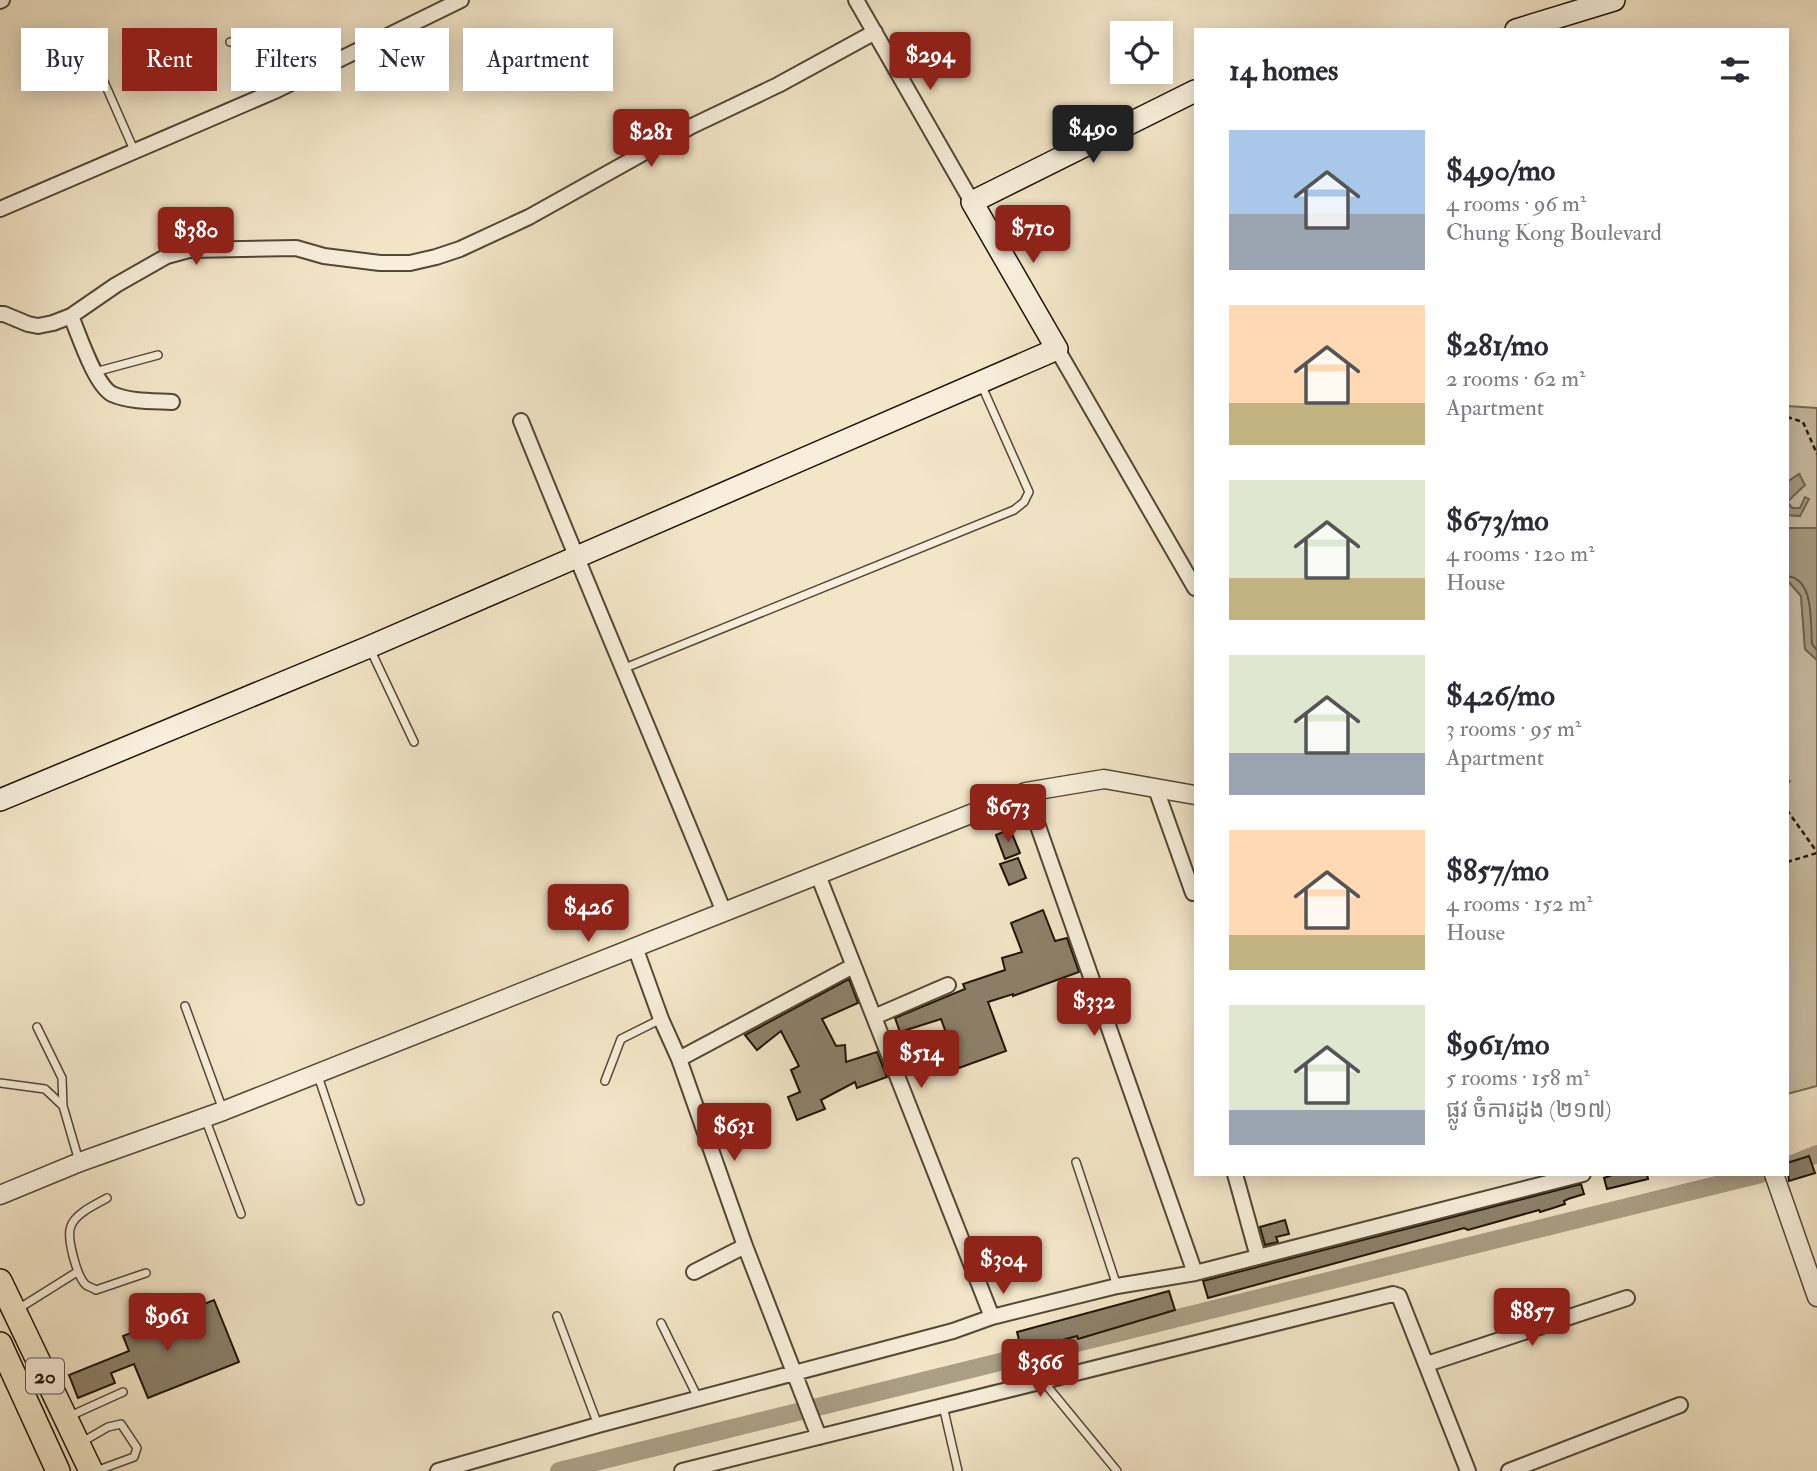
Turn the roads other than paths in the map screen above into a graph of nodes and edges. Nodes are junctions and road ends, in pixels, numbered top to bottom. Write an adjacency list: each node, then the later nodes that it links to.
1 (461, 0): 6 (street)
2 (856, 0): 5 (street)
3 (1614, 0): 4 (main road)
4 (1523, 28)
5 (876, 32): 11 (street); 14 (street)
6 (341, 59)
7 (108, 91): 10 (lane)
8 (275, 91): 10 (street)
9 (1194, 91): 11 (main road)
10 (134, 150): 12 (street)
11 (972, 202): 15 (main road)
12 (0, 209)
13 (0, 314): 14 (street)
14 (71, 316): 17 (street)
15 (1057, 349): 18 (main road); 22 (street)
16 (158, 355): 17 (lane)
17 (95, 372): 19 (street)
18 (981, 382): 21 (main road); 24 (lane)
19 (172, 402)
20 (521, 421): 21 (street)
21 (576, 558): 23 (main road); 24 (street)
22 (1194, 586)
23 (369, 647): 25 (lane); 29 (main road)
24 (625, 668): 32 (street)
25 (414, 742)
26 (1156, 789): 27 (street); 28 (street); 31 (street)
27 (1026, 792): 30 (street); 61 (street)
28 (1194, 795)
29 (0, 800)
30 (818, 875): 32 (street); 34 (street)
31 (1193, 893)
32 (724, 912): 33 (street)
33 (635, 947): 38 (street); 41 (street)
34 (853, 966): 37 (street); 40 (street)
35 (948, 985): 37 (street)
36 (185, 1006): 45 (lane)
37 (873, 1017): 68 (street)
38 (661, 1019): 40 (street); 42 (lane)
39 (37, 1027): 44 (lane)
40 (679, 1059): 56 (street)
41 (316, 1073): 45 (street); 54 (lane)
42 (605, 1081)
43 (0, 1083): 44 (lane)
44 (63, 1106): 47 (lane)
45 (223, 1111): 46 (street)
46 (205, 1118): 47 (street); 55 (lane)
47 (80, 1162): 52 (street)
48 (1076, 1162): 63 (lane)
49 (1236, 1176): 57 (street)
50 (1575, 1176): 57 (street)
51 (1775, 1178): 64 (street)
52 (0, 1195)
53 (107, 1198): 58 (lane)
54 (360, 1201)
55 (241, 1213)
56 (745, 1246): 59 (street); 72 (street)
57 (1258, 1257): 61 (street)
58 (77, 1272): 60 (lane); 66 (lane)
59 (694, 1272)
60 (146, 1273)
61 (1195, 1273): 63 (street)
62 (0, 1281): 66 (main road, 20)
63 (1117, 1286): 68 (street)
64 (1817, 1297)
65 (1627, 1298): 71 (street)
66 (14, 1311): 78 (main road, 20)
67 (557, 1316): 79 (lane)
68 (992, 1317): 72 (street)
69 (661, 1323): 75 (lane)
70 (0, 1344): 82 (main road, 20)
71 (1427, 1364): 73 (street); 89 (street)
72 (795, 1373): 75 (street); 80 (street)
73 (1042, 1380): 77 (street); 88 (lane)
74 (123, 1392): 78 (lane)
75 (698, 1398): 79 (street)
76 (1680, 1405): 90 (street)
77 (943, 1406): 80 (street); 87 (lane)
78 (66, 1418): 81 (main road, 20)
79 (598, 1424): 85 (street)
80 (816, 1430): 86 (street)
81 (79, 1445): 83 (main road, 20); 84 (lane)
82 (58, 1471)
83 (91, 1471)
84 (96, 1471)
85 (438, 1471)
86 (682, 1471)
87 (958, 1471)
88 (1117, 1471)
89 (1468, 1471)
90 (1508, 1471)

